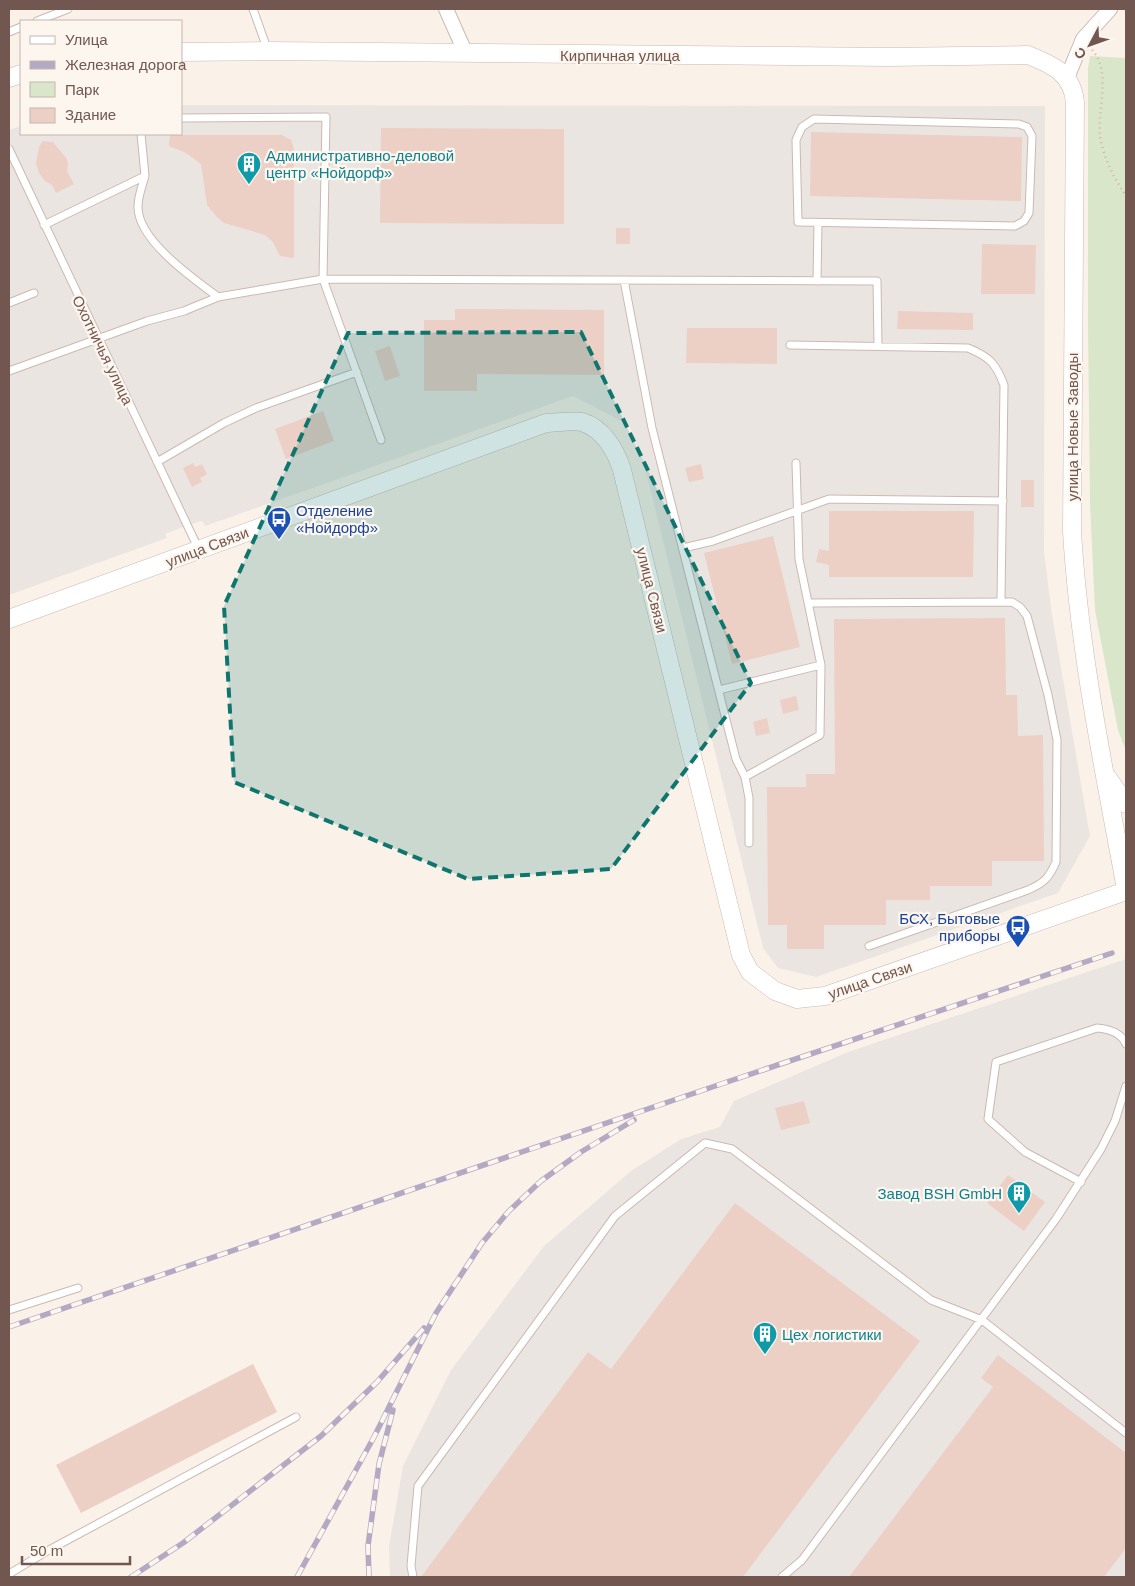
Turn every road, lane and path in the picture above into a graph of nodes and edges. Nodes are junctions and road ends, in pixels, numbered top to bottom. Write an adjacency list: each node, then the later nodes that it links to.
1 (68, 9): 5 (lane)
2 (253, 9): 7 (lane)
3 (446, 9): 9 (street)
4 (1110, 9): 6 (street)
5 (40, 20)
6 (1083, 39): 10 (street); 15 (path)
7 (268, 51): 8 (street, Кирпичная улица); 9 (street, Кирпичная улица)
8 (182, 52)
9 (466, 54): 10 (street, Кирпичная улица)
10 (1061, 73): 41 (street, улица Новые Заводы)
11 (182, 118): 18 (lane)
12 (142, 135): 14 (lane)
13 (9, 149): 17 (lane, Охотничья улица)
14 (145, 176): 17 (lane); 22 (lane)
15 (1126, 196)
16 (818, 223): 16 (lane); 20 (lane)
17 (44, 225): 24 (lane, Охотничья улица)
18 (323, 279): 19 (lane); 22 (lane); 28 (lane)
19 (624, 280): 20 (lane); 34 (lane)
20 (817, 281): 26 (lane)
21 (34, 293): 23 (lane)
22 (218, 297): 24 (lane)
23 (9, 303)
24 (98, 338): 27 (lane); 30 (lane, Охотничья улица)
25 (790, 345): 26 (lane)
26 (878, 346): 32 (lane)
27 (9, 371)
28 (357, 372): 29 (lane); 30 (lane)
29 (381, 440)
30 (157, 462): 35 (lane, Охотничья улица)
31 (796, 463): 33 (lane)
32 (1003, 501): 33 (lane); 36 (lane)
33 (798, 511): 34 (lane); 37 (lane)
34 (683, 548): 40 (lane)
35 (199, 550): 38 (street, улица Связи); 45 (street, улица Связи)
36 (1001, 600): 37 (lane); 46 (lane)
37 (808, 603): 39 (lane)
38 (9, 619)
39 (821, 665): 40 (lane); 42 (lane)
40 (718, 690): 42 (lane)
41 (1105, 775): 43 (street, улица Новые Заводы); 45 (street, улица Новые Заводы)
42 (745, 777): 44 (lane)
43 (1126, 804)
44 (749, 844)
45 (1126, 890)
46 (869, 946)
47 (1126, 1044): 49 (lane)
48 (1126, 1086): 49 (lane)
49 (1081, 1182): 52 (lane)
50 (78, 1288): 51 (lane)
51 (9, 1310)
52 (982, 1320): 54 (lane); 56 (lane); 57 (lane)
53 (296, 1417): 55 (lane)
54 (1126, 1433)
55 (9, 1574)
56 (413, 1577)
57 (782, 1577)

